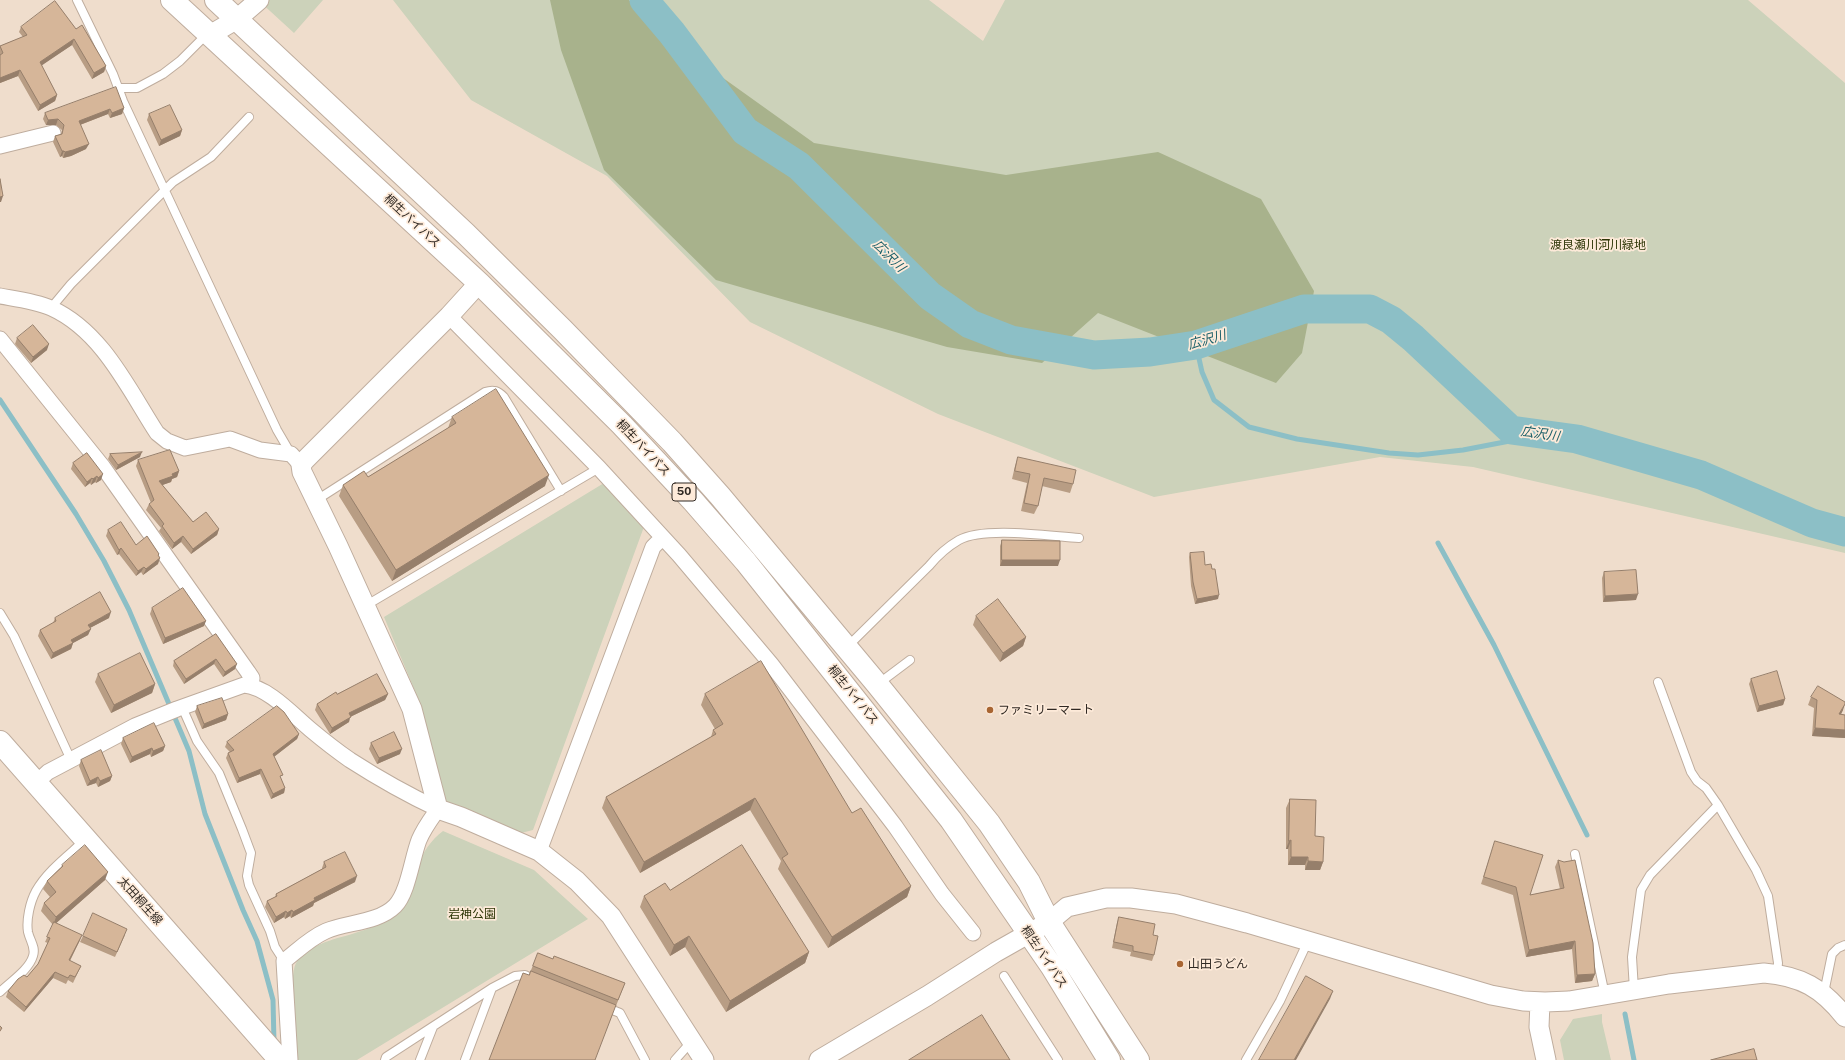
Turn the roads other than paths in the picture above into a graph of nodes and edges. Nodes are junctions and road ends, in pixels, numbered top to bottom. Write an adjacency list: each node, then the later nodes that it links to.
1 (77, 0): 7 (lane)
2 (172, 0): 6 (main road, 桐生バイパス / 50)
3 (216, 0): 5 (main road, 桐生バイパス / 50)
4 (259, 0): 5 (street)
5 (237, 19): 6 (street); 25 (main road, 桐生バイパス / 50)
6 (210, 34): 7 (lane); 12 (main road, 桐生バイパス / 50)
7 (118, 88): 11 (lane)
8 (249, 117): 11 (lane)
9 (53, 133): 10 (street)
10 (0, 146)
11 (166, 190): 14 (lane); 17 (lane)
12 (479, 283): 15 (street); 41 (main road, 桐生バイパス / 50)
13 (0, 296): 14 (street)
14 (51, 308): 17 (street)
15 (449, 316): 17 (street); 18 (street)
16 (0, 339): 29 (street)
17 (296, 459): 20 (street)
18 (599, 468): 19 (lane); 21 (street)
19 (561, 491): 20 (lane); 23 (lane)
20 (315, 501): 23 (street)
21 (662, 538): 37 (street); 40 (street)
22 (1079, 538): 25 (lane)
23 (365, 606): 35 (street)
24 (0, 613): 32 (lane)
25 (846, 647): 28 (main road, 桐生バイパス / 50)
26 (910, 660): 28 (lane)
27 (1658, 682): 34 (lane)
28 (877, 684): 39 (main road, 桐生バイパス / 50)
29 (251, 686): 30 (street); 35 (street)
30 (175, 710): 32 (street); 44 (lane)
31 (0, 742): 33 (main road, 太田桐生線)
32 (71, 760): 33 (street)
33 (36, 782): 36 (main road, 太田桐生線)
34 (1718, 805): 45 (lane); 49 (lane)
35 (438, 808): 37 (street); 44 (street)
36 (86, 839): 50 (lane); 58 (main road, 太田桐生線)
37 (539, 852): 57 (street)
38 (1574, 854): 52 (lane)
39 (1049, 922): 41 (street); 42 (street); 69 (main road, 桐生バイパス / 50)
40 (973, 933)
41 (1028, 933): 66 (street); 68 (main road, 桐生バイパス / 50)
42 (1308, 941): 53 (street); 70 (lane)
43 (1845, 945): 51 (lane)
44 (284, 961): 59 (street)
45 (1777, 974): 49 (street); 51 (street)
46 (1004, 976): 67 (lane)
47 (540, 981): 48 (lane)
48 (492, 988): 56 (lane); 62 (lane)
49 (1634, 990): 52 (street)
50 (0, 992)
51 (1824, 994): 55 (street)
52 (1605, 995): 53 (street)
53 (1540, 1002): 71 (street)
54 (598, 1004): 63 (lane)
55 (1845, 1017)
56 (433, 1027): 60 (lane); 61 (lane)
57 (692, 1041): 64 (lane); 65 (street)
58 (274, 1053)
59 (290, 1060)
60 (385, 1060)
61 (420, 1060)
62 (465, 1060)
63 (644, 1060)
64 (675, 1060)
65 (704, 1060)
66 (820, 1060)
67 (1058, 1060)
68 (1109, 1060)
69 (1138, 1060)
70 (1246, 1060)
71 (1546, 1060)

